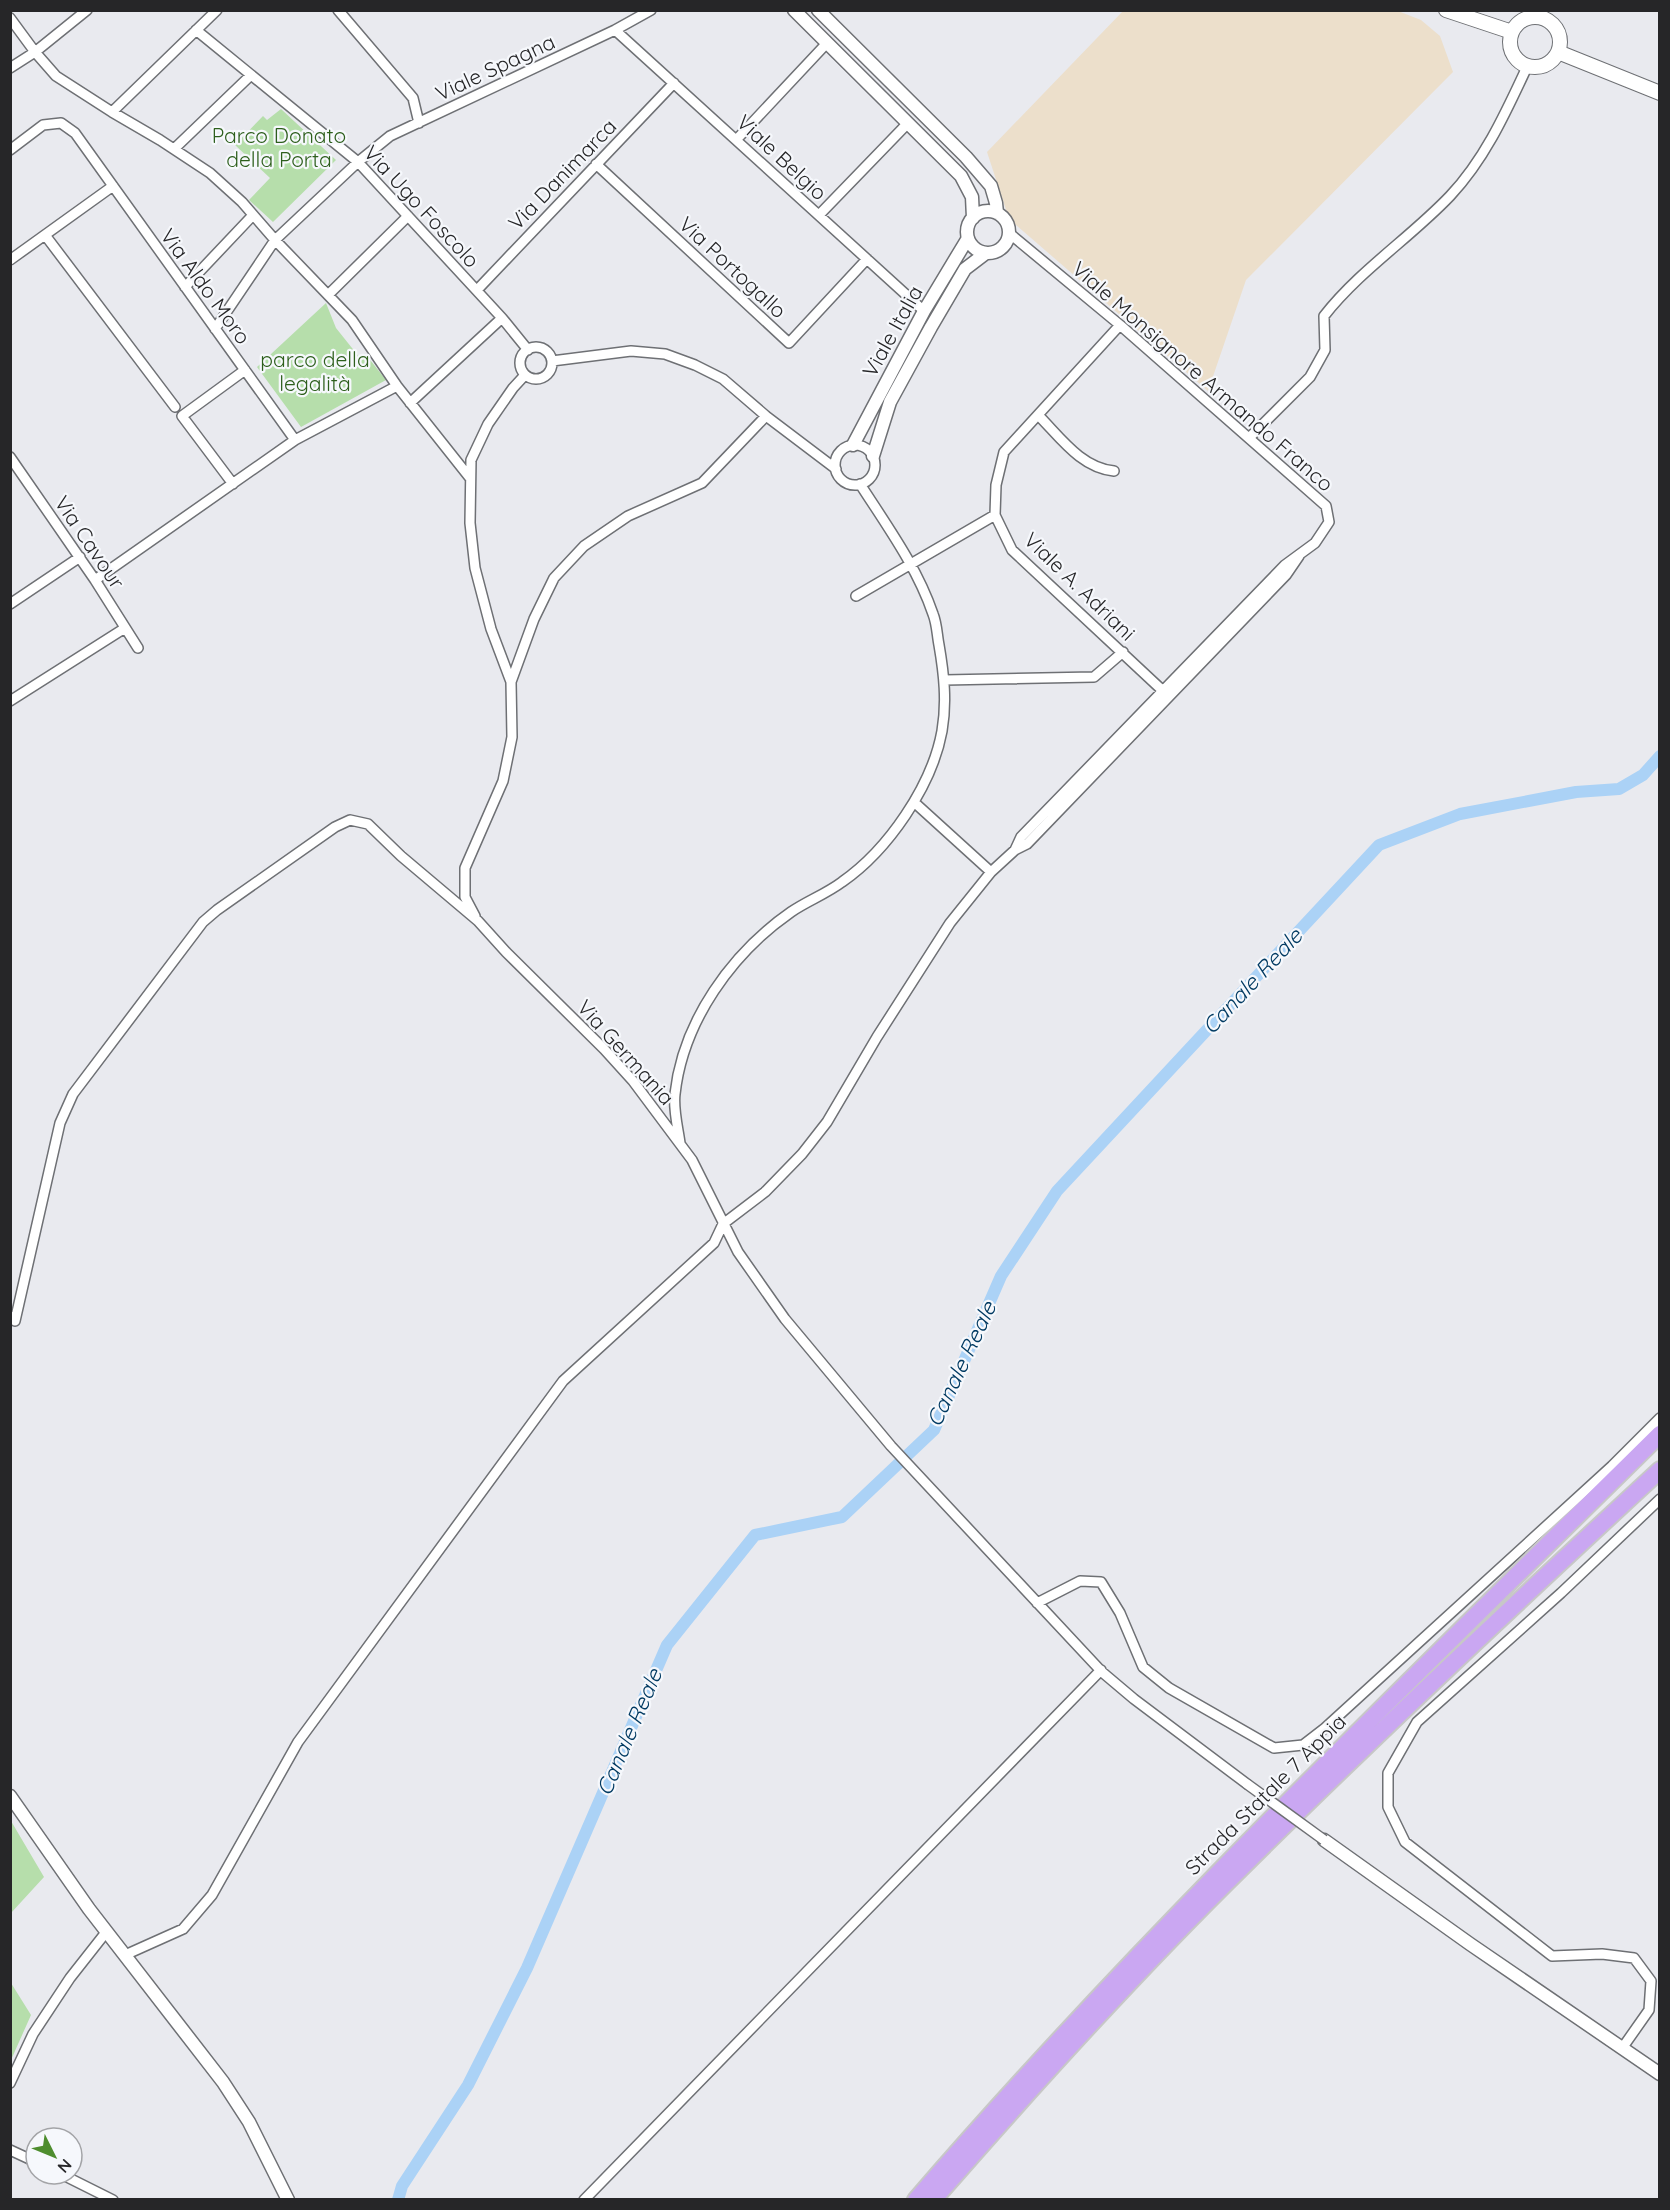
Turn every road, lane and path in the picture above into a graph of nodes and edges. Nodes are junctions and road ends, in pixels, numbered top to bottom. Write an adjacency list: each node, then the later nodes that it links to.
1 (217, 10): 9 (street)
2 (338, 10): 21 (street)
3 (651, 10): 10 (street, Viale Spagna)
4 (794, 10): 12 (street)
5 (818, 10): 29 (street)
6 (1446, 10): 11 (main road)
7 (87, 11): 13 (street)
8 (10, 18): 13 (street)
9 (196, 30): 17 (street, Via Ugo Foscolo); 20 (street)
10 (615, 30): 18 (street, Viale Belgio); 21 (street, Viale Spagna)
11 (1512, 32): 14 (main road); 15 (main road)
12 (827, 43): 22 (street); 23 (street)
13 (35, 52): 16 (street); 20 (street)
14 (1558, 52): 15 (main road); 19 (main road)
15 (1527, 67): 57 (street)
16 (10, 68)
17 (251, 75): 24 (street); 26 (street, Via Ugo Foscolo)
18 (674, 83): 23 (street, Viale Belgio); 27 (street, Via Danimarca)
19 (1659, 93)
20 (112, 112): 24 (street)
21 (419, 123): 26 (street, Viale Spagna)
22 (908, 123): 31 (street); 33 (street)
23 (737, 139): 31 (street, Viale Belgio)
24 (174, 149): 30 (street)
25 (10, 150): 28 (street, Via Aldo Moro)
26 (358, 162): 32 (street, Via Ugo Foscolo); 37 (street, Viale Spagna)
27 (596, 164): 39 (street, Via Portogallo); 42 (street, Via Danimarca)
28 (113, 186): 35 (street); 41 (street, Via Aldo Moro)
29 (997, 213): 33 (street); 34 (street)
30 (253, 215): 37 (street); 41 (street)
31 (819, 215): 39 (street, Viale Belgio)
32 (408, 216): 42 (street, Via Ugo Foscolo); 43 (street)
33 (973, 218): 36 (street)
34 (1009, 232): 38 (street); 46 (street, Viale Monsignore Armando Franco)
35 (45, 235): 40 (street); 54 (street)
36 (968, 238): 38 (street); 44 (street, Viale Italia)
37 (275, 240): 43 (street); 47 (street, Viale Spagna)
38 (986, 253): 60 (street, Viale Italia)
39 (867, 259): 44 (street, Viale Belgio)
40 (10, 260)
41 (185, 287): 47 (street, Via Aldo Moro)
42 (477, 290): 45 (street, Via Ugo Foscolo)
43 (328, 295): 52 (street)
44 (924, 311): 59 (street, Viale Italia)
45 (502, 318): 48 (street, Via Ugo Foscolo); 53 (street)
46 (1120, 325): 55 (street, Viale A. Adriani); 57 (street, Viale Monsignore Armando Franco)
47 (215, 328): 50 (street, Via Aldo Moro)
48 (528, 350): 49 (street); 51 (street)
49 (552, 361): 51 (street); 56 (street)
50 (245, 370): 58 (street, Via Aldo Moro); 65 (street)
51 (525, 375): 64 (street)
52 (397, 386): 53 (street); 58 (street)
53 (410, 403): 64 (street)
54 (175, 407)
55 (1038, 415): 63 (street); 67 (street, Viale A. Adriani)
56 (766, 416): 62 (street); 78 (street)
57 (1249, 438): 68 (street, Viale Monsignore Armando Franco)
58 (295, 440): 65 (street)
59 (853, 445): 60 (street); 62 (street)
60 (873, 456): 66 (street)
61 (10, 457): 69 (street, Via Cavour)
62 (836, 469): 66 (street)
63 (1114, 471)
64 (470, 478): 78 (street)
65 (233, 484): 71 (street)
66 (860, 484): 70 (street)
67 (995, 515): 70 (street); 76 (street, Viale A. Adriani)
68 (1299, 556): 79 (street, Viale Monsignore Armando Franco); 82 (street, Viale Monsignore Armando Franco)
69 (80, 557): 71 (street, Via Cavour); 73 (street)
70 (912, 564): 72 (street); 77 (street)
71 (95, 580): 74 (street, Via Cavour)
72 (856, 596)
73 (10, 604)
74 (125, 628): 75 (street, Via Cavour); 80 (street)
75 (138, 648)
76 (1123, 652): 77 (street); 79 (street, Viale A. Adriani)
77 (945, 680): 81 (street)
78 (511, 682): 84 (street)
79 (1162, 690): 82 (street, Viale Monsignore Armando Franco)
80 (10, 701)
81 (915, 803): 83 (street); 85 (street)
82 (1016, 850): 83 (street, Viale Monsignore Armando Franco)
83 (991, 872): 86 (street, Viale Monsignore Armando Franco)
84 (478, 921): 85 (street, Via Germania); 87 (street)
85 (680, 1144): 86 (street, Via Germania)
86 (723, 1224): 92 (street, Via Germania); 97 (street)
87 (10, 1316)
88 (1659, 1418): 92 (street)
89 (1659, 1434): 101 (highway, Strada Statale 7 Appia)
90 (1659, 1470): 103 (highway, Strada Statale 7 Appia)
91 (1659, 1499): 98 (street)
92 (1037, 1603): 93 (street, Via Germania)
93 (1101, 1670): 95 (street, Via Germania, bridge); 108 (street)
94 (10, 1796): 96 (street)
95 (1324, 1840): 98 (street)
96 (106, 1931): 97 (street); 100 (street)
97 (125, 1955): 107 (street)
98 (1623, 2048): 99 (street)
99 (1659, 2074)
100 (10, 2083)
101 (976, 2129): 109 (highway); 110 (highway, Strada Statale 7 Appia)
102 (10, 2150): 104 (street)
103 (976, 2150): 111 (highway, Strada Statale 7 Appia); 112 (highway)
104 (24, 2156)
105 (84, 2185): 106 (street)
106 (112, 2199)
107 (288, 2199)
108 (584, 2199)
109 (902, 2199)
110 (916, 2199)
111 (933, 2199)
112 (946, 2199)

